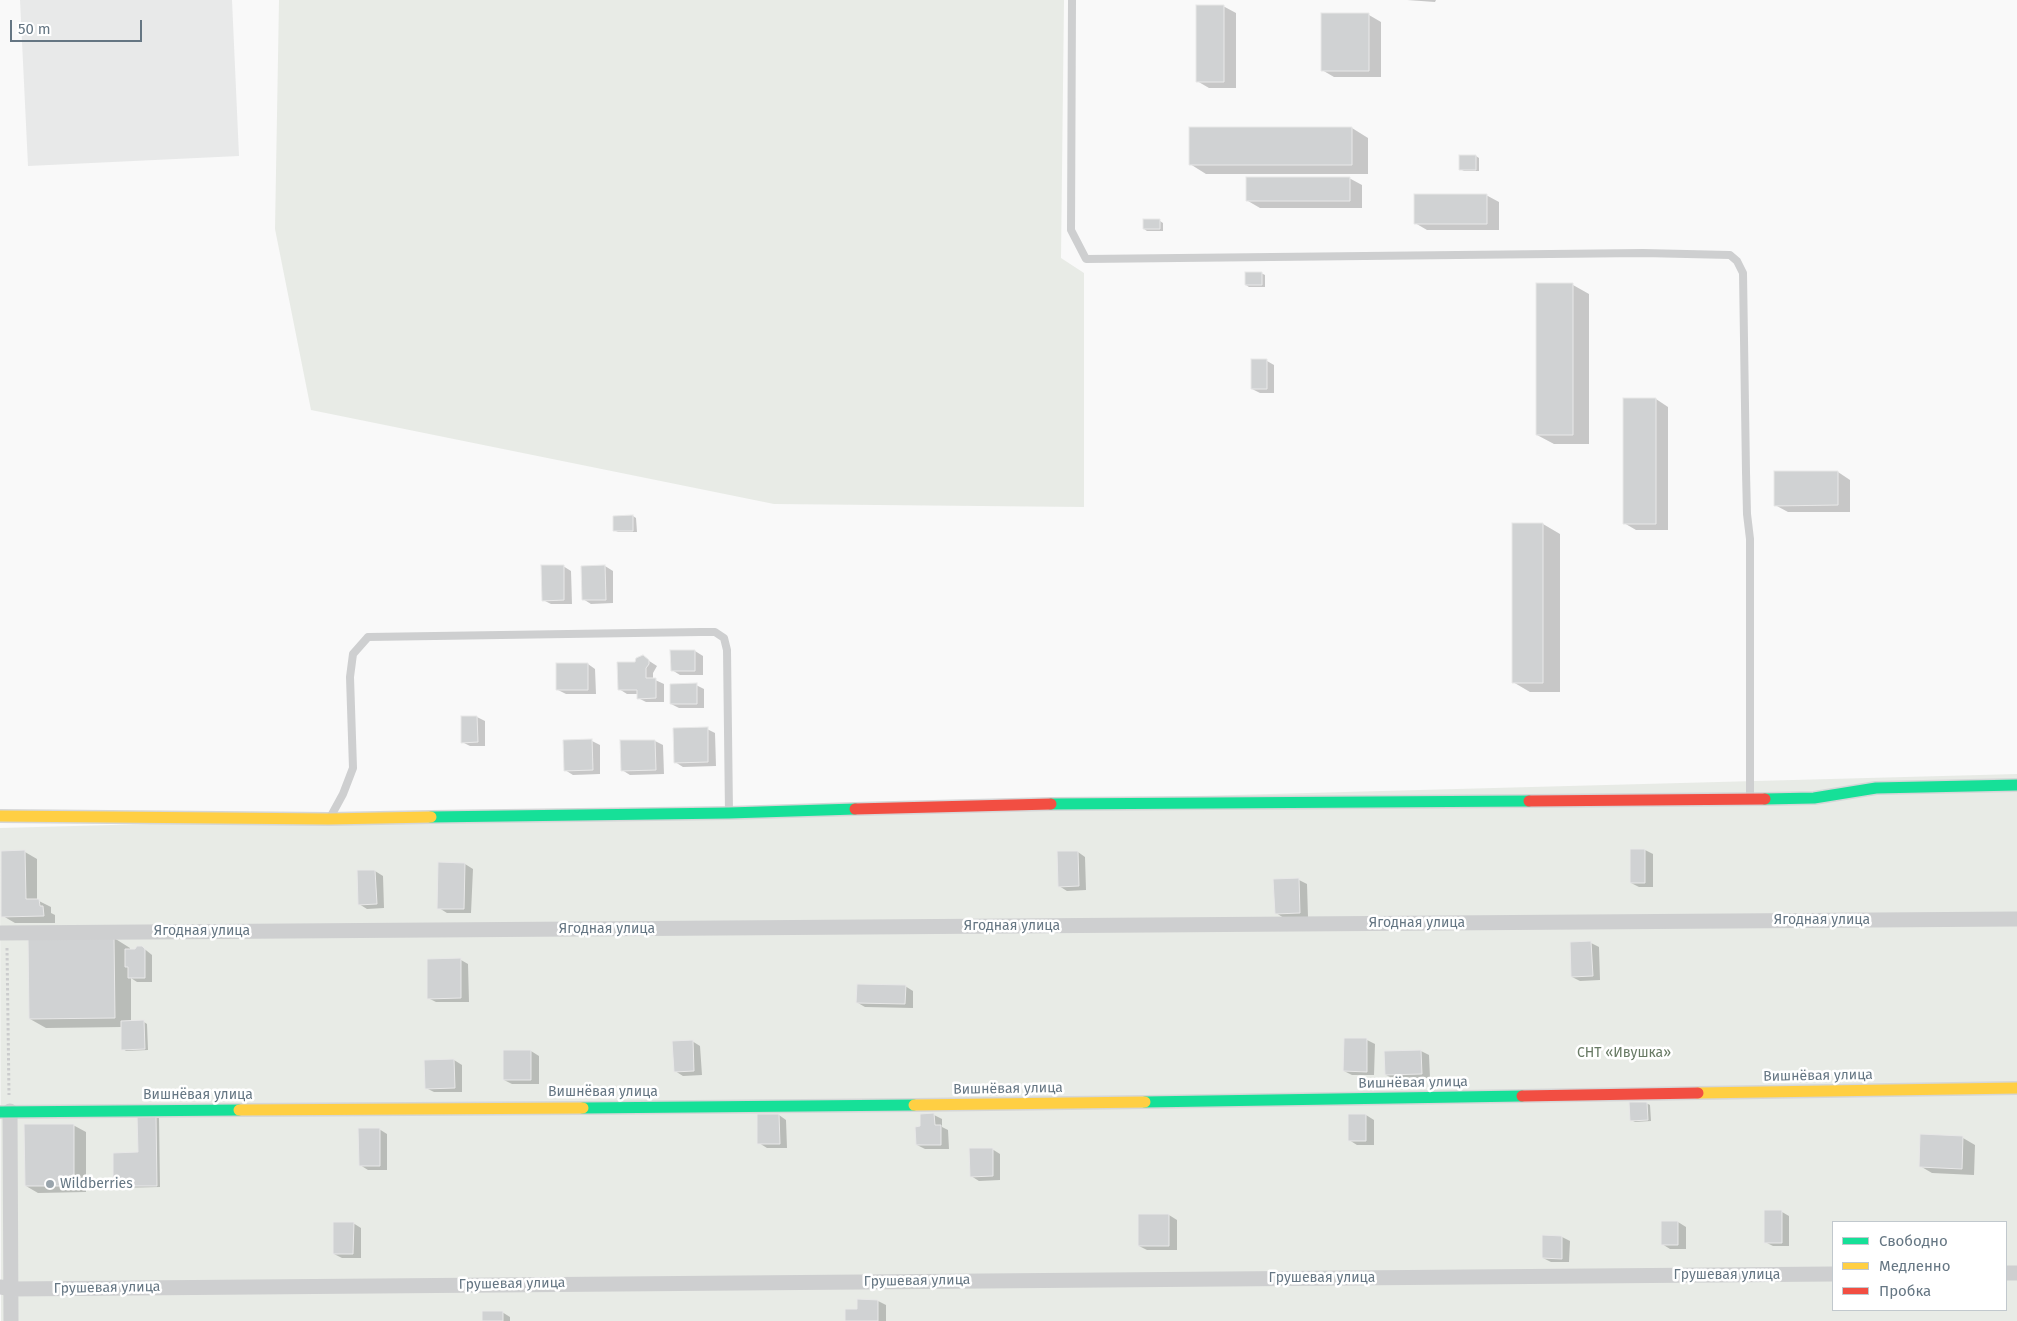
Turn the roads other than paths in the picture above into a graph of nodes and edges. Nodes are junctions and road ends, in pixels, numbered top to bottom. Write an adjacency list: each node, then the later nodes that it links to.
1 (1072, 0): 3 (lane)
2 (2017, 785): 3 (street)
3 (1750, 799): 4 (street)
4 (729, 812): 6 (street); 6 (lane)
5 (0, 816): 6 (street)
6 (329, 819)
7 (2017, 919): 8 (street, Ягодная улица)
8 (3, 933)
9 (2017, 1088): 10 (street, Вишнёвая улица)
10 (5, 1111): 12 (street)
11 (1832, 1274): 12 (street, Грушевая улица)
12 (5, 1288): 13 (street)
13 (11, 1321)

